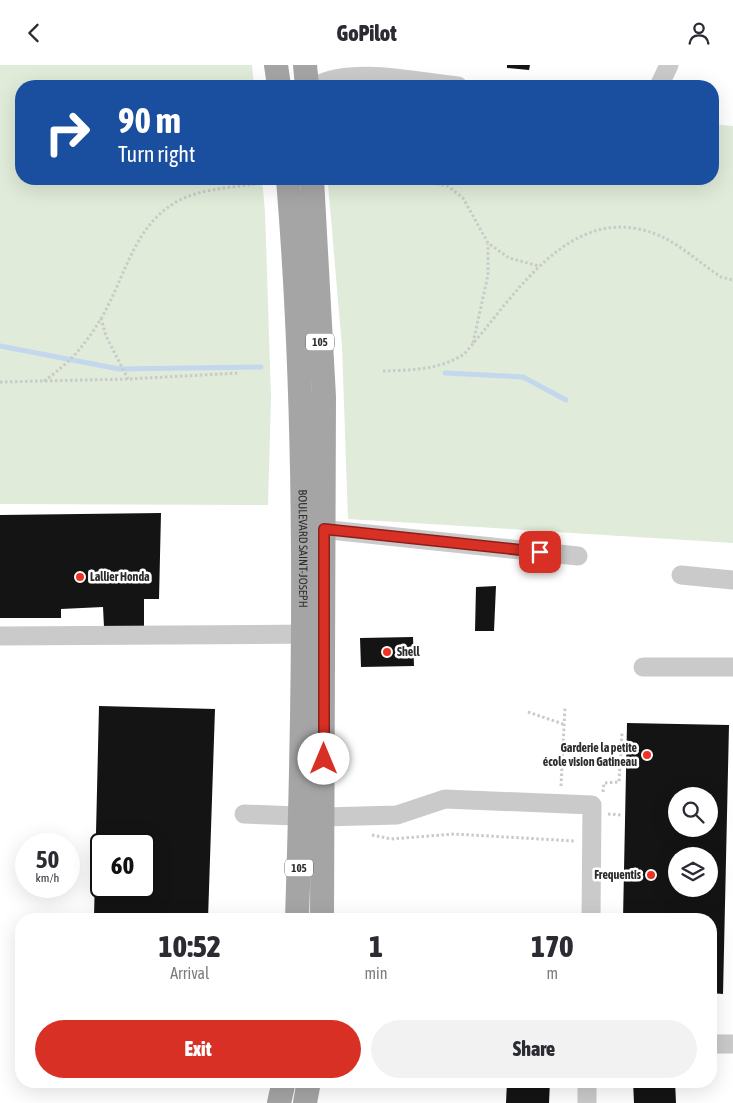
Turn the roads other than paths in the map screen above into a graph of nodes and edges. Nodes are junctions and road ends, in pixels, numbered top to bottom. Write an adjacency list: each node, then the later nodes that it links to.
1 (276, 65): 4 (main road)
2 (305, 65): 5 (main road)
3 (668, 65): 8 (lane)
4 (278, 80)
5 (306, 80)
6 (333, 80): 7 (lane)
7 (401, 80)
8 (662, 80)
9 (288, 185): 11 (main road, BOULEVARD SAINT-JOSEPH / 105)
10 (312, 185): 11 (main road, BOULEVARD SAINT-JOSEPH / 105)
11 (313, 529): 12 (lane); 15 (main road, BOULEVARD SAINT-JOSEPH / 105)
12 (578, 556)
13 (681, 575): 14 (lane)
14 (733, 580)
15 (313, 635): 16 (lane); 20 (main road, BOULEVARD SAINT-JOSEPH / 105); 21 (main road, BOULEVARD SAINT-JOSEPH / 105)
16 (0, 636)
17 (643, 667): 18 (lane)
18 (733, 667)
19 (244, 814): 20 (lane)
20 (300, 817): 21 (lane); 22 (main road, BOULEVARD SAINT-JOSEPH / 105)
21 (324, 817): 23 (main road, BOULEVARD SAINT-JOSEPH / 105); 24 (lane)
22 (297, 913)
23 (322, 913)
24 (591, 913)
25 (717, 1044): 26 (lane)
26 (733, 1044)
27 (282, 1088): 30 (main road)
28 (308, 1088): 31 (main road)
29 (587, 1088): 32 (lane)
30 (279, 1103)
31 (305, 1103)
32 (587, 1103)

